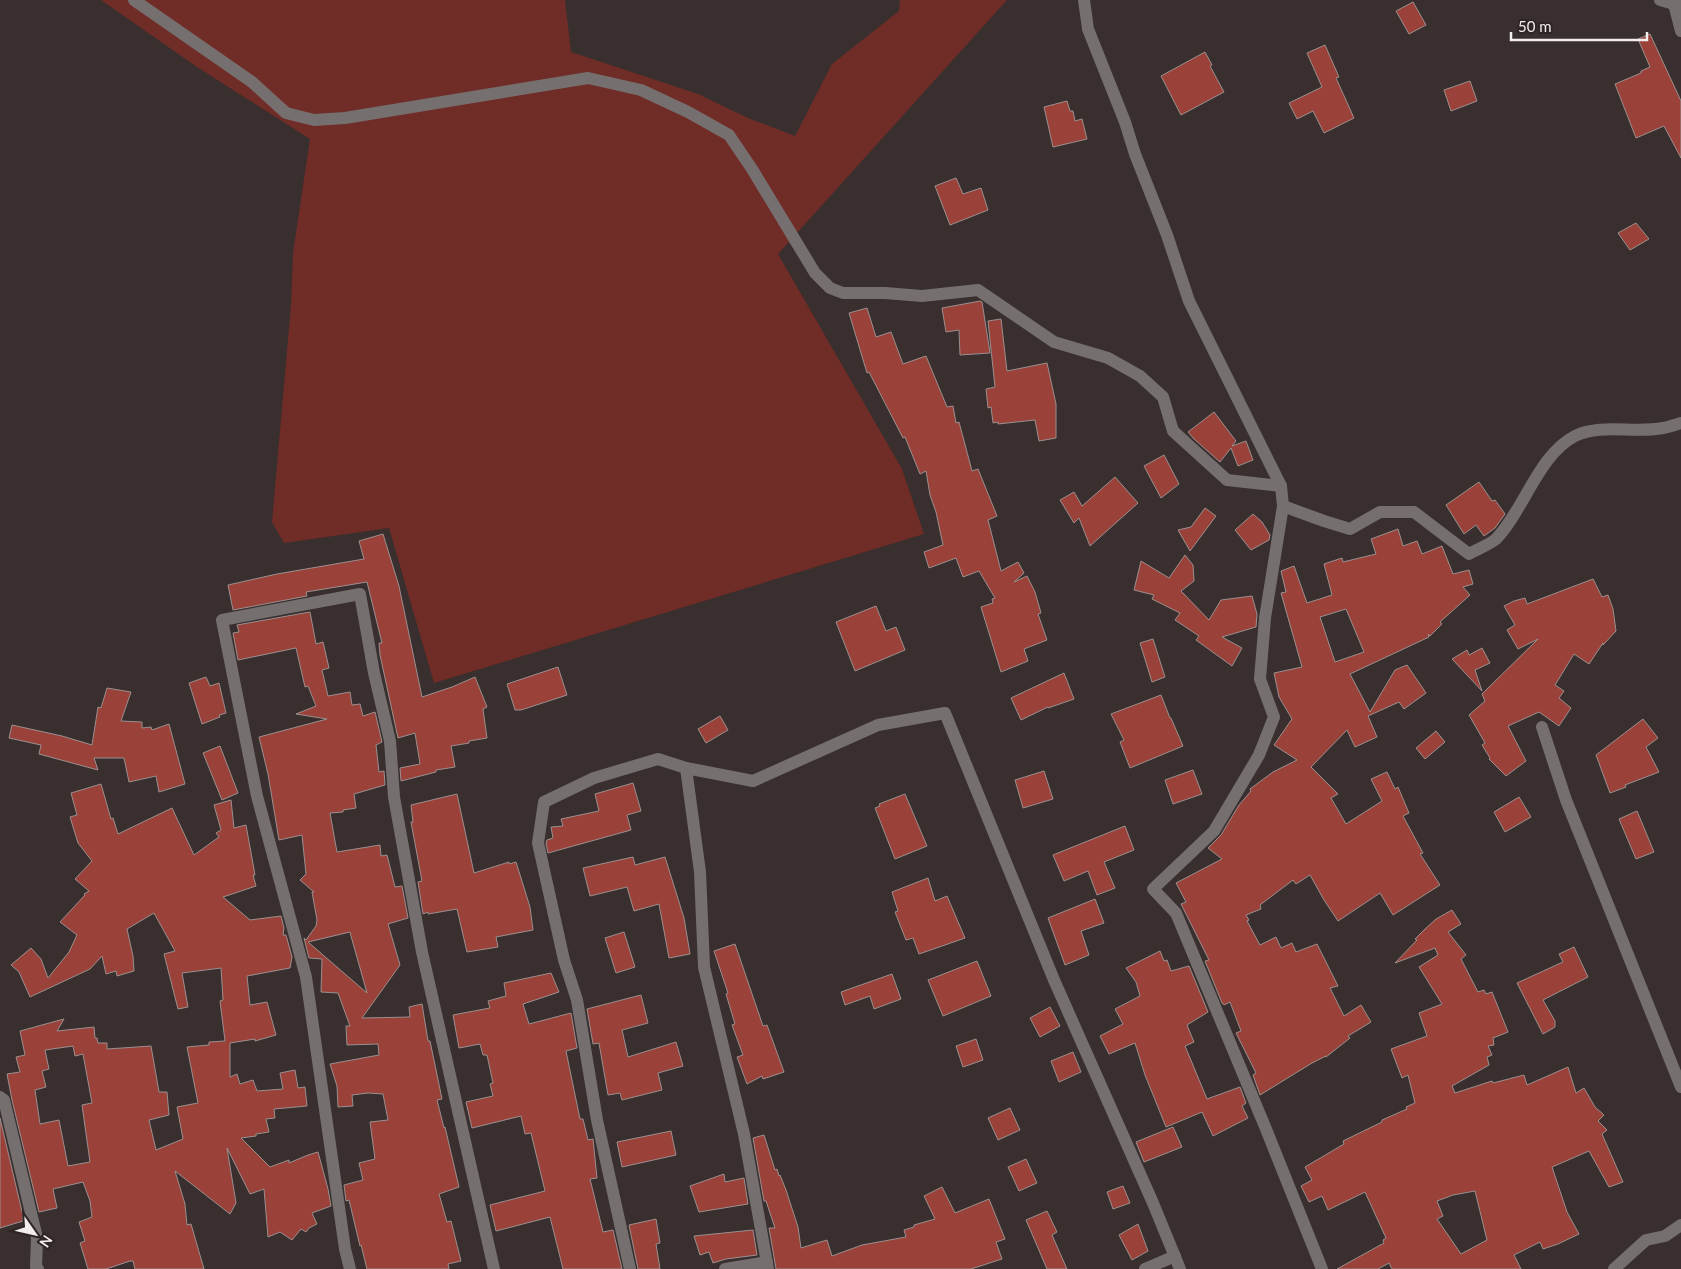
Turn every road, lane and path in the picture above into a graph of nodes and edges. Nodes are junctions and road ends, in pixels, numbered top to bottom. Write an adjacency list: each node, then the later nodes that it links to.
1 (134, 0): 7 (street)
2 (1084, 0): 7 (street)
3 (1660, 0): 4 (street)
4 (1678, 3): 5 (street)
5 (1681, 31)
6 (1681, 423): 8 (street)
7 (1281, 486): 8 (street)
8 (1283, 506): 23 (street)
9 (1542, 727): 11 (street)
10 (686, 768): 14 (street); 15 (street); 19 (street)
11 (1681, 1087)
12 (0, 1097): 16 (street)
13 (1681, 1225): 24 (street)
14 (1175, 1256): 21 (street); 22 (street)
15 (767, 1266): 20 (street)
16 (38, 1269)
17 (350, 1269): 18 (street)
18 (494, 1269)
19 (630, 1269)
20 (726, 1269)
21 (1145, 1269)
22 (1180, 1269)
23 (1322, 1269)
24 (1614, 1269)

